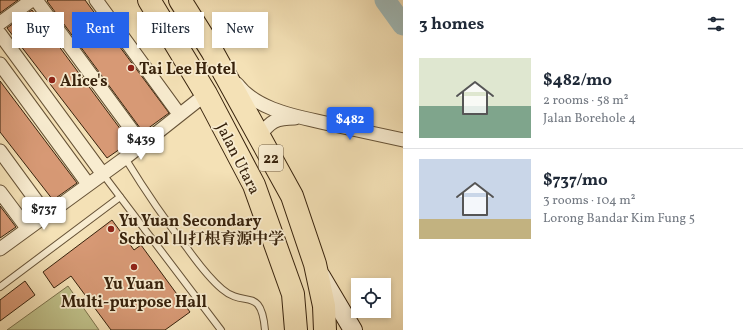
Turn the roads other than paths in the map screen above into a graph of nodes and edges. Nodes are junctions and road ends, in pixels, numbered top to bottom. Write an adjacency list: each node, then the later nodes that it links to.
1 (32, 0): 6 (street)
2 (36, 0): 15 (street)
3 (96, 0): 11 (street)
4 (149, 0): 10 (highway, Jalan Utara / 22)
5 (180, 0): 8 (highway, Jalan Utara / 22)
6 (0, 23)
7 (0, 34): 18 (street)
8 (212, 51): 12 (street); 13 (highway, Jalan Utara / 22)
9 (0, 64): 19 (street)
10 (206, 94): 11 (street); 29 (highway, Jalan Utara / 22)
11 (179, 114): 15 (street)
12 (301, 118): 13 (street); 14 (street)
13 (259, 137): 25 (highway, Jalan Utara / 22)
14 (403, 140)
15 (142, 144): 17 (street)
16 (0, 151): 22 (street)
17 (125, 158): 18 (street); 28 (lane)
18 (102, 173): 19 (street); 21 (lane)
19 (88, 184): 22 (street)
20 (0, 192): 23 (street)
21 (120, 198): 26 (lane); 27 (lane)
22 (46, 214): 23 (street)
23 (27, 228): 24 (street)
24 (0, 249)
25 (315, 264): 30 (highway, Jalan Utara / 22); 31 (main road)
26 (0, 287)
27 (221, 330)
28 (265, 330)
29 (296, 330)
30 (325, 330)
31 (353, 330)

